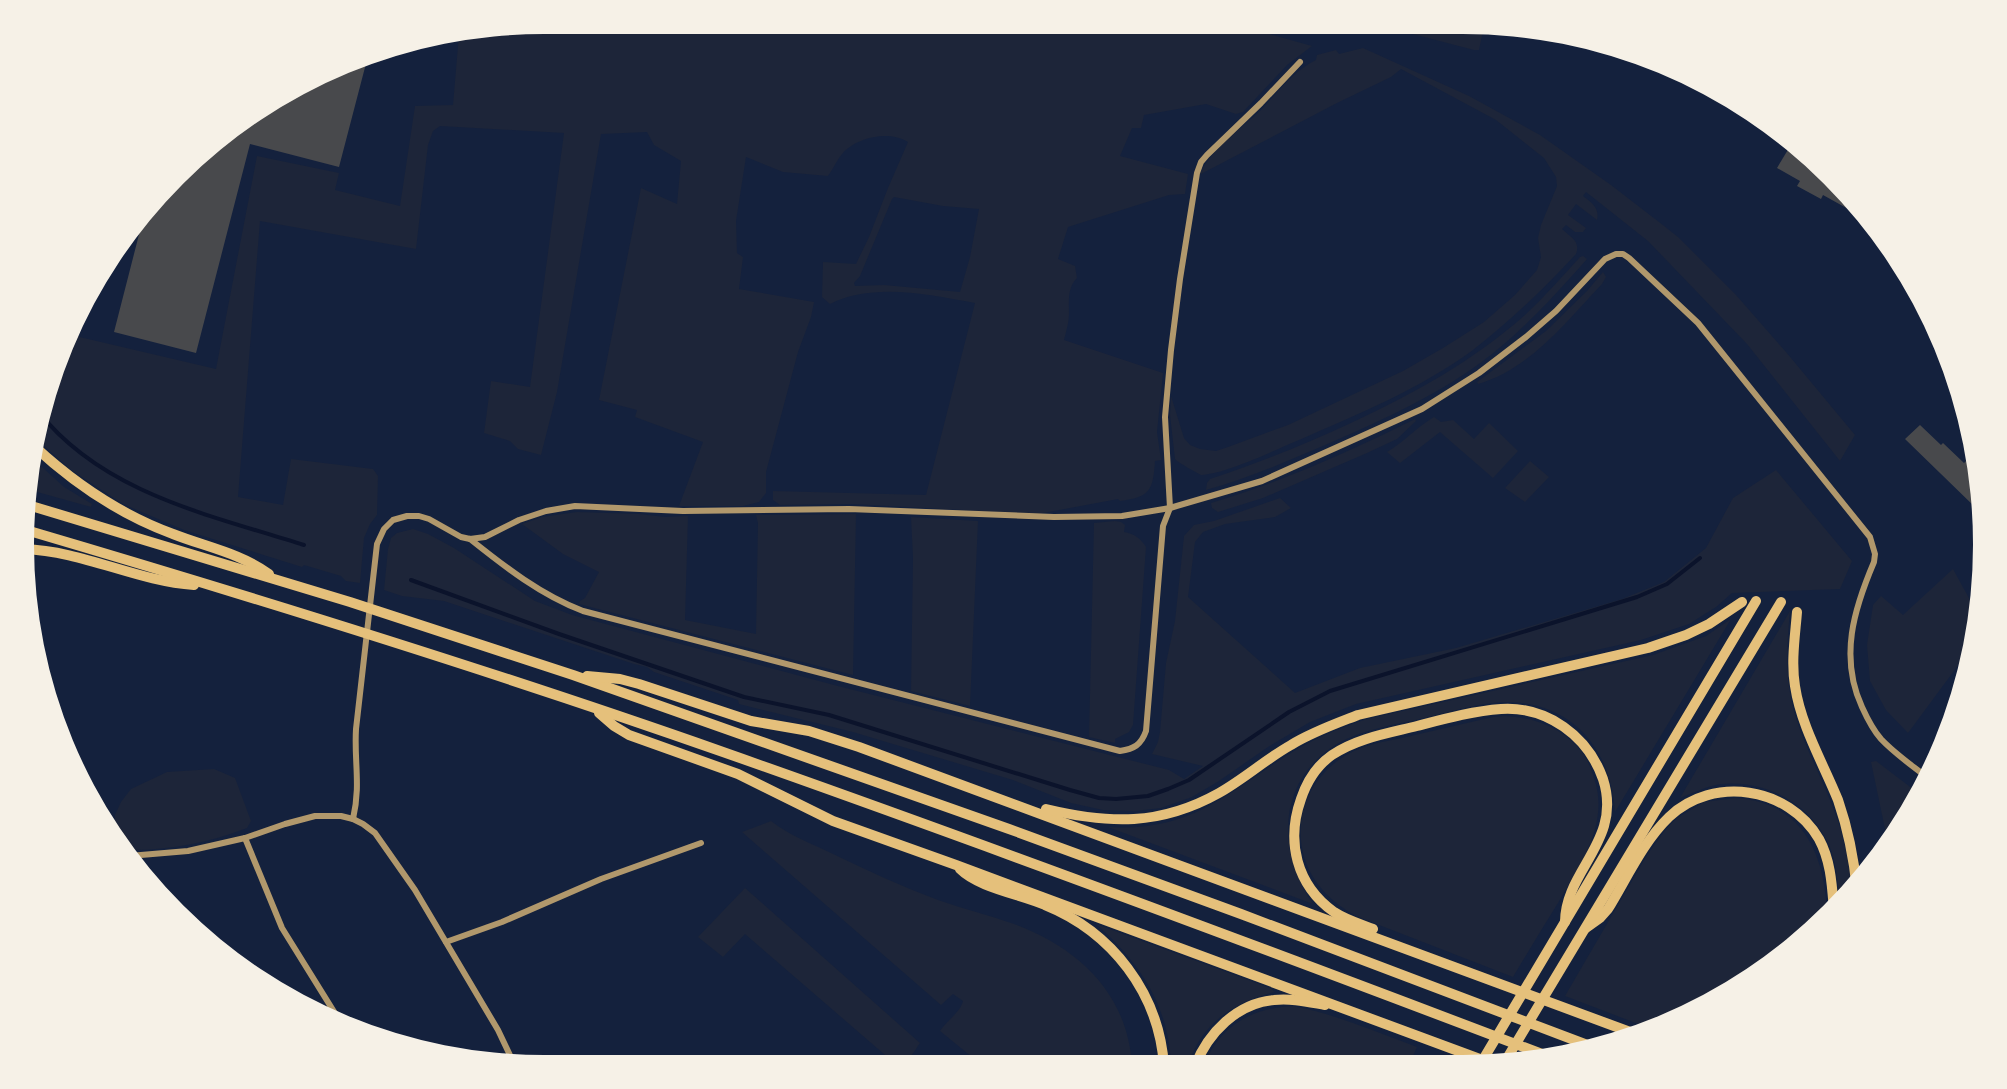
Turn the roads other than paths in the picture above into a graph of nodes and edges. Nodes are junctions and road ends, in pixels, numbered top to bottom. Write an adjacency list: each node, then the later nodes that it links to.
1 (1300, 62): 4 (street)
2 (42, 454): 8 (highway)
3 (35, 507): 8 (highway)
4 (1170, 508): 6 (street); 6 (street); 16 (street)
5 (34, 532): 9 (highway)
6 (470, 539): 18 (street)
7 (34, 550): 9 (highway)
8 (276, 579): 14 (highway)
9 (214, 585): 15 (highway)
10 (1756, 601): 25 (highway)
11 (1742, 602): 17 (highway)
12 (1781, 602): 26 (highway)
13 (1797, 612): 23 (highway)
14 (573, 675): 17 (highway); 32 (highway)
15 (595, 709): 22 (highway); 33 (highway)
16 (1919, 771)
17 (1001, 798): 28 (highway)
18 (353, 819): 19 (street); 27 (street)
19 (245, 838): 21 (street); 29 (street)
20 (701, 843): 27 (street)
21 (139, 855)
22 (956, 865): 30 (highway); 37 (highway)
23 (1855, 870)
24 (1833, 895): 26 (highway)
25 (1565, 922): 28 (highway); 36 (highway)
26 (1584, 929): 34 (highway)
27 (446, 942): 35 (street)
28 (1418, 953): 31 (highway)
29 (332, 1008)
30 (1350, 1010): 38 (highway); 39 (highway)
31 (1623, 1029)
32 (1578, 1042)
33 (1532, 1050)
34 (1510, 1053)
35 (509, 1054)
36 (1486, 1054)
37 (1162, 1055)
38 (1199, 1055)
39 (1469, 1055)

